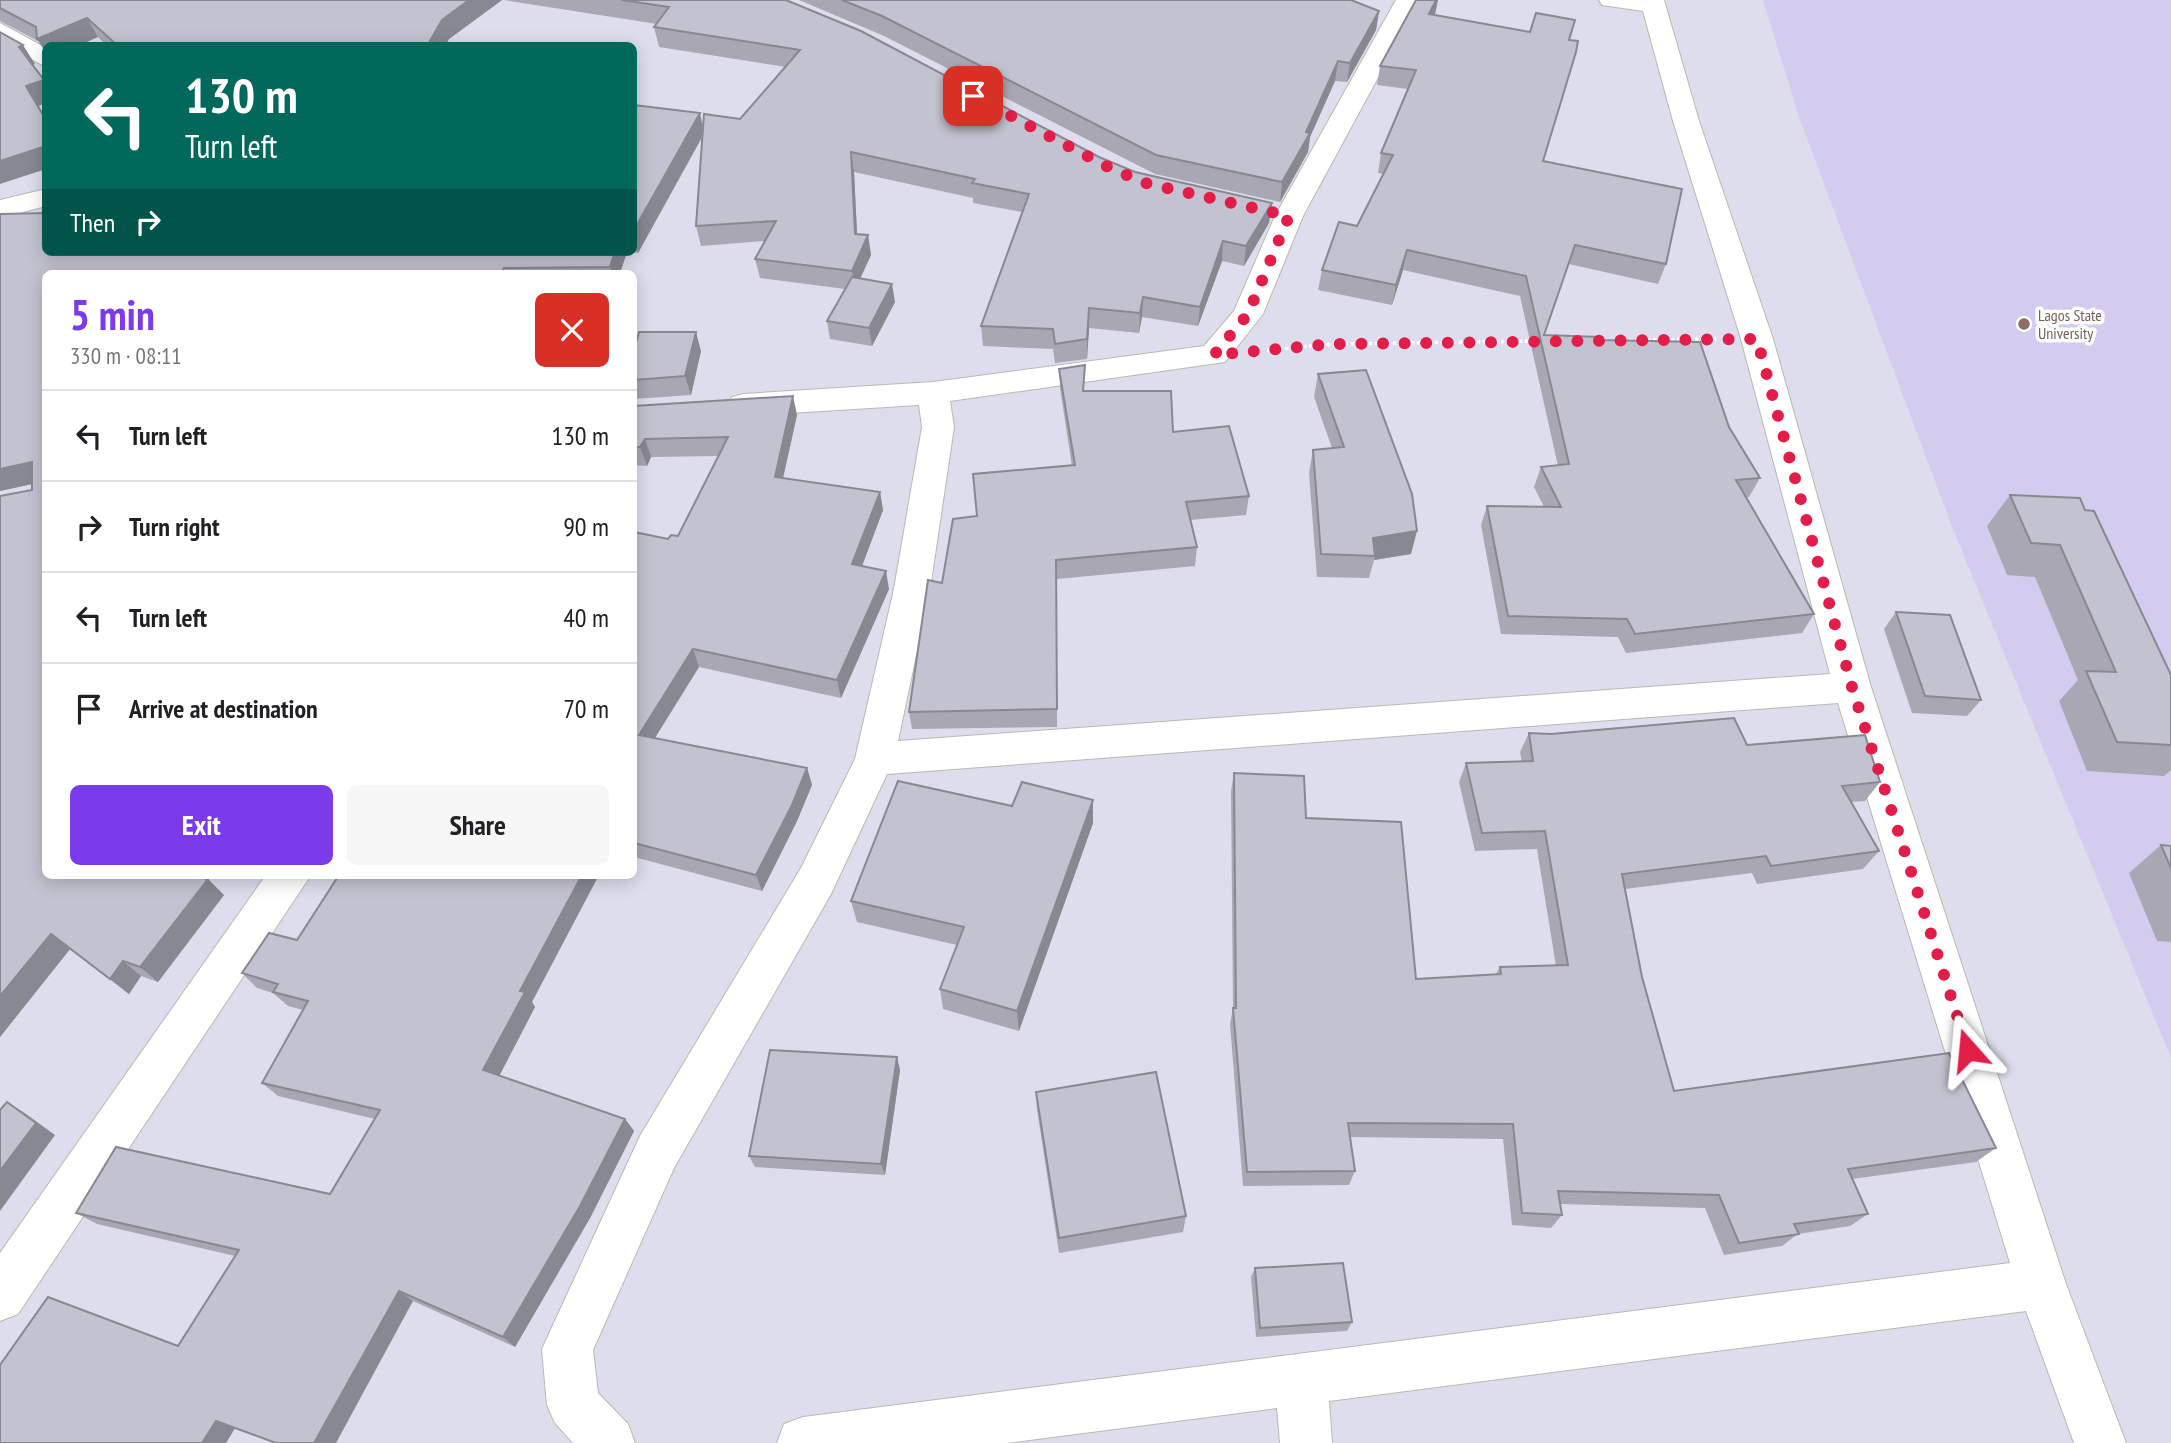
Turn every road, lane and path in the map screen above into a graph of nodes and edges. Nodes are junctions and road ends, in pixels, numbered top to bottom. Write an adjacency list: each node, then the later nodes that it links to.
1 (1408, 0): 11 (street)
2 (1611, 0): 3 (street)
3 (1653, 3): 8 (street)
4 (0, 31): 5 (street)
5 (42, 57)
6 (42, 198): 7 (street)
7 (0, 209)
8 (1757, 339): 10 (path); 14 (street)
9 (1538, 341): 11 (path)
10 (1593, 341)
11 (1214, 355): 12 (street)
12 (933, 393): 13 (street); 15 (street)
13 (715, 407)
14 (1852, 687): 15 (street); 17 (street)
15 (875, 759): 20 (street)
16 (287, 879): 18 (street)
17 (2042, 1284): 19 (street); 23 (street)
18 (0, 1296)
19 (1301, 1379): 21 (street); 22 (street)
20 (609, 1443)
21 (803, 1443)
22 (1306, 1443)
23 (2100, 1443)

